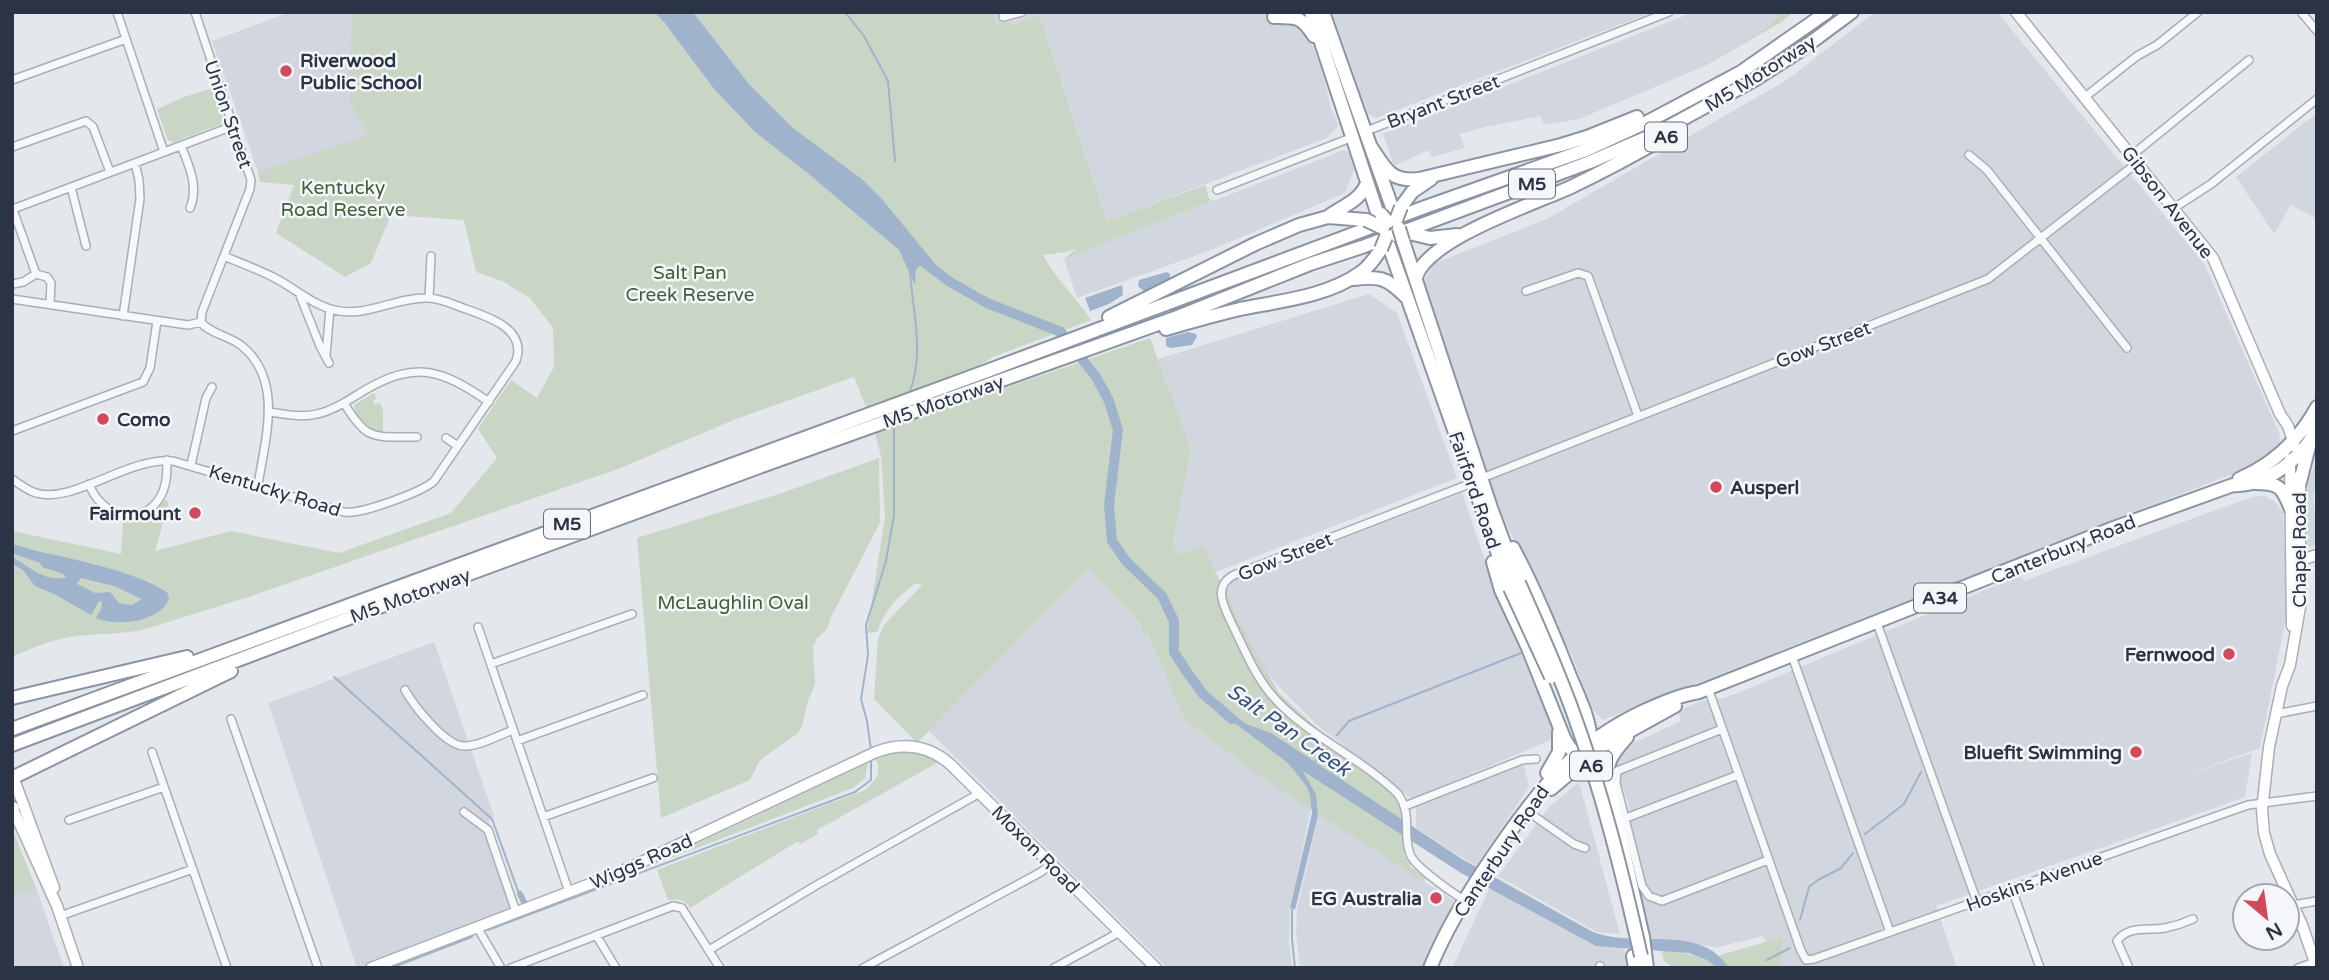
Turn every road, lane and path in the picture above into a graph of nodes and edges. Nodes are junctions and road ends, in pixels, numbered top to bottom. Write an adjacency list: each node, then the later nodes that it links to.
1 (117, 12): 15 (street)
2 (195, 12): 23 (street, Union Street)
3 (1022, 12): 12 (street)
4 (1311, 12): 16 (highway, A6)
5 (1323, 12): 24 (highway)
6 (1669, 12): 24 (street, Bryant Street)
7 (1827, 12): 17 (highway, M5 Motorway / M5)
8 (1852, 12): 19 (highway, M5 Motorway / M5)
9 (2198, 12): 21 (street)
10 (2301, 12): 14 (street)
11 (2022, 14): 21 (main road, Gibson Avenue)
12 (1003, 17)
13 (1274, 17): 16 (highway)
14 (2317, 32)
15 (126, 39): 20 (street); 28 (street)
16 (1323, 47): 24 (highway, A6)
17 (1777, 48): 33 (highway, M5); 60 (highway, M5 Motorway / M5)
18 (2249, 60): 30 (street, Gow Street)
19 (1756, 79): 42 (highway, A6); 65 (highway, M5 Motorway / M5)
20 (12, 80)
21 (2085, 97): 30 (main road, Gibson Avenue)
22 (2317, 99): 39 (street)
23 (233, 126): 25 (street); 45 (street, Union Street)
24 (1359, 135): 27 (highway, A6); 34 (highway, A6); 36 (street, Bryant Street); 41 (highway)
25 (181, 146): 28 (street); 38 (street)
26 (12, 147): 32 (street)
27 (1371, 147): 33 (highway, M5); 41 (highway, A6)
28 (164, 152): 31 (street)
29 (1969, 155): 43 (street)
30 (2134, 159): 39 (main road, Gibson Avenue); 43 (street, Gow Street)
31 (135, 163): 32 (street); 59 (street)
32 (110, 172): 35 (street)
33 (1437, 176): 41 (highway)
34 (1367, 183): 40 (highway, A6); 41 (highway, A6)
35 (71, 187): 37 (street); 44 (street)
36 (1217, 190)
37 (13, 208): 48 (street)
38 (190, 208)
39 (2174, 208): 72 (main road, Gibson Avenue)
40 (1328, 217): 41 (highway, A6); 60 (highway, A6)
41 (1389, 228): 42 (highway, A6); 47 (highway, A6); 50 (highway, M5)
42 (1465, 233): 49 (highway, A6)
43 (2041, 239): 66 (street); 73 (street, Gow Street)
44 (86, 246)
45 (223, 256): 53 (street, Kentucky Road); 63 (street, Union Street)
46 (431, 256): 54 (street)
47 (1403, 262): 49 (highway, Fairford Road / A6); 56 (highway, Fairford Road / A6)
48 (36, 274): 51 (street); 57 (street)
49 (1416, 277): 85 (highway, Fairford Road / A6)
50 (1349, 280): 56 (highway, M5); 65 (highway, M5)
51 (12, 284)
52 (1526, 291): 73 (street)
53 (298, 293): 58 (street, Kentucky Road); 58 (street)
54 (429, 298): 58 (street, Kentucky Road); 69 (street, Kentucky Road)
55 (12, 299): 57 (street)
56 (1408, 299): 85 (highway, Fairford Road / A6)
57 (50, 304): 59 (street)
58 (330, 309)
59 (123, 316): 61 (street)
60 (1122, 317): 74 (highway, M5 Motorway / M5)
61 (139, 318): 62 (street); 64 (street)
62 (158, 321): 63 (street); 64 (street)
63 (201, 322): 71 (street)
64 (155, 335): 77 (street)
65 (1129, 337): 74 (highway, M5 Motorway / M5)
66 (2127, 348)
67 (212, 387): 83 (street)
68 (344, 402): 69 (street); 71 (street); 78 (street)
69 (489, 402): 80 (street, Kentucky Road)
70 (2317, 407): 76 (highway, Canterbury Road / A34)
71 (269, 412): 89 (street)
72 (2280, 414): 75 (main road, Gibson Avenue); 81 (main road, Gibson Avenue)
73 (1638, 416): 85 (street, Gow Street)
74 (852, 426): 100 (highway, M5 Motorway / M5); 101 (highway, M5 Motorway / M5)
75 (2288, 426): 76 (highway); 81 (main road, Gibson Avenue)
76 (2312, 430): 81 (highway, Canterbury Road / A34); 87 (highway)
77 (12, 431)
78 (417, 437)
79 (446, 438): 80 (street)
80 (458, 446): 89 (street, Kentucky Road)
81 (2293, 452): 86 (highway, Canterbury Road / A34); 87 (main road, Chapel Road); 90 (highway, Canterbury Road / A34); 92 (main road, Chapel Road)
82 (167, 460): 83 (street, Kentucky Road); 88 (street, Kentucky Road); 88 (street)
83 (191, 465): 89 (street, Kentucky Road)
84 (12, 479): 88 (street, Kentucky Road)
85 (1477, 480): 91 (highway, Fairford Road / A6); 93 (highway, Fairford Road / A6); 135 (street, Gow Street)
86 (2252, 482): 90 (highway, Canterbury Road / A34); 92 (highway)
87 (2300, 482): 95 (main road, Chapel Road)
88 (89, 484)
89 (258, 485)
90 (2233, 485): 98 (highway, Canterbury Road / A34)
91 (1491, 508): 96 (highway, Fairford Road / A6); 110 (highway)
92 (2291, 509): 95 (main road, Chapel Road)
93 (1489, 531): 96 (highway, Fairford Road / A6); 113 (highway, A6)
94 (2317, 555): 95 (main road)
95 (2296, 561): 112 (main road, Chapel Road)
96 (1515, 585): 163 (highway, Fairford Road / A6, bridge)
97 (632, 614): 103 (street)
98 (1877, 623): 102 (highway, Canterbury Road / A34); 151 (street)
99 (478, 627): 103 (street)
100 (284, 628): 104 (highway); 116 (highway, M5 Motorway / M5)
101 (320, 629): 122 (highway, M5 Motorway / M5); 128 (highway)
102 (1793, 656): 106 (highway, Canterbury Road / A34); 158 (street)
103 (491, 664): 119 (street)
104 (63, 686): 107 (highway); 109 (highway)
105 (405, 690): 119 (street)
106 (1703, 690): 115 (highway, Canterbury Road / A34); 117 (highway, Canterbury Road / A34); 118 (street)
107 (12, 692)
108 (643, 695): 120 (street)
109 (12, 698)
110 (1579, 698): 115 (highway); 121 (highway)
111 (2317, 706): 112 (street)
112 (2276, 713): 134 (main road, Chapel Road)
113 (1556, 718): 125 (highway, A6); 133 (highway, A6)
114 (231, 719): 167 (street)
115 (1612, 728): 121 (highway, Canterbury Road / A34)
116 (12, 729)
117 (1634, 729): 125 (highway, Canterbury Road / A34); 163 (highway)
118 (1722, 729): 127 (street); 140 (street)
119 (513, 730): 120 (street)
120 (517, 741): 139 (street)
121 (1591, 742): 125 (highway, Canterbury Road / A34)
122 (12, 745)
123 (906, 746): 131 (main road, Moxon Road); 149 (main road, Wiggs Road)
124 (152, 752): 130 (street)
125 (1583, 756): 133 (highway, Canterbury Road / A34); 138 (highway, Canterbury Road / A34)
126 (1536, 759): 135 (street)
127 (1738, 775): 140 (street); 143 (street)
128 (13, 776): 152 (main road)
129 (653, 778): 139 (street)
130 (164, 787): 141 (street); 145 (street)
131 (979, 793): 144 (main road, Moxon Road); 162 (street)
132 (2317, 796): 134 (street, Hoskins Avenue)
133 (1535, 800): 146 (highway, Canterbury Road / A34)
134 (2262, 803): 147 (main road, Chapel Road); 148 (street, Hoskins Avenue)
135 (1405, 806): 150 (street)
136 (12, 808): 152 (main road)
137 (464, 812): 153 (street)
138 (1531, 814): 142 (street); 146 (highway, Canterbury Road / A34)
139 (543, 817): 149 (street)
140 (1626, 818): 143 (street)
141 (69, 820)
142 (1586, 848)
143 (1768, 860): 158 (street, Hoskins Avenue)
144 (1051, 864): 157 (main road, Moxon Road); 173 (street)
145 (192, 869): 152 (street); 166 (street)
146 (1487, 871): 150 (highway, Canterbury Road / A34)
147 (2283, 882)
148 (2012, 889): 151 (street, Hoskins Avenue); 178 (street)
149 (569, 892): 153 (main road, Wiggs Road)
150 (1468, 902): 176 (highway, Canterbury Road / A34); 177 (highway, Canterbury Road / A34)
151 (1977, 902): 158 (street, Hoskins Avenue)
152 (58, 911): 165 (main road)
153 (516, 912): 156 (main road, Wiggs Road)
154 (2193, 919): 161 (street)
155 (2301, 926): 164 (main road, Chapel Road)
156 (477, 927): 168 (main road, Wiggs Road); 169 (street)
157 (1121, 932): 174 (street); 175 (main road, Moxon Road)
158 (1890, 932)
159 (2109, 934): 161 (street)
160 (596, 935): 162 (street); 170 (street); 171 (street)
161 (2118, 939): 179 (street)
162 (709, 950): 172 (street)
163 (1641, 962)
164 (2316, 965): 180 (street)
165 (78, 968)
166 (226, 968)
167 (318, 968)
168 (371, 968)
169 (501, 968)
170 (510, 968)
171 (616, 968)
172 (720, 968)
173 (863, 968)
174 (1054, 968)
175 (1156, 968)
176 (1430, 968)
177 (1437, 968)
178 (2040, 968)
179 (2129, 968)
180 (2298, 968)

